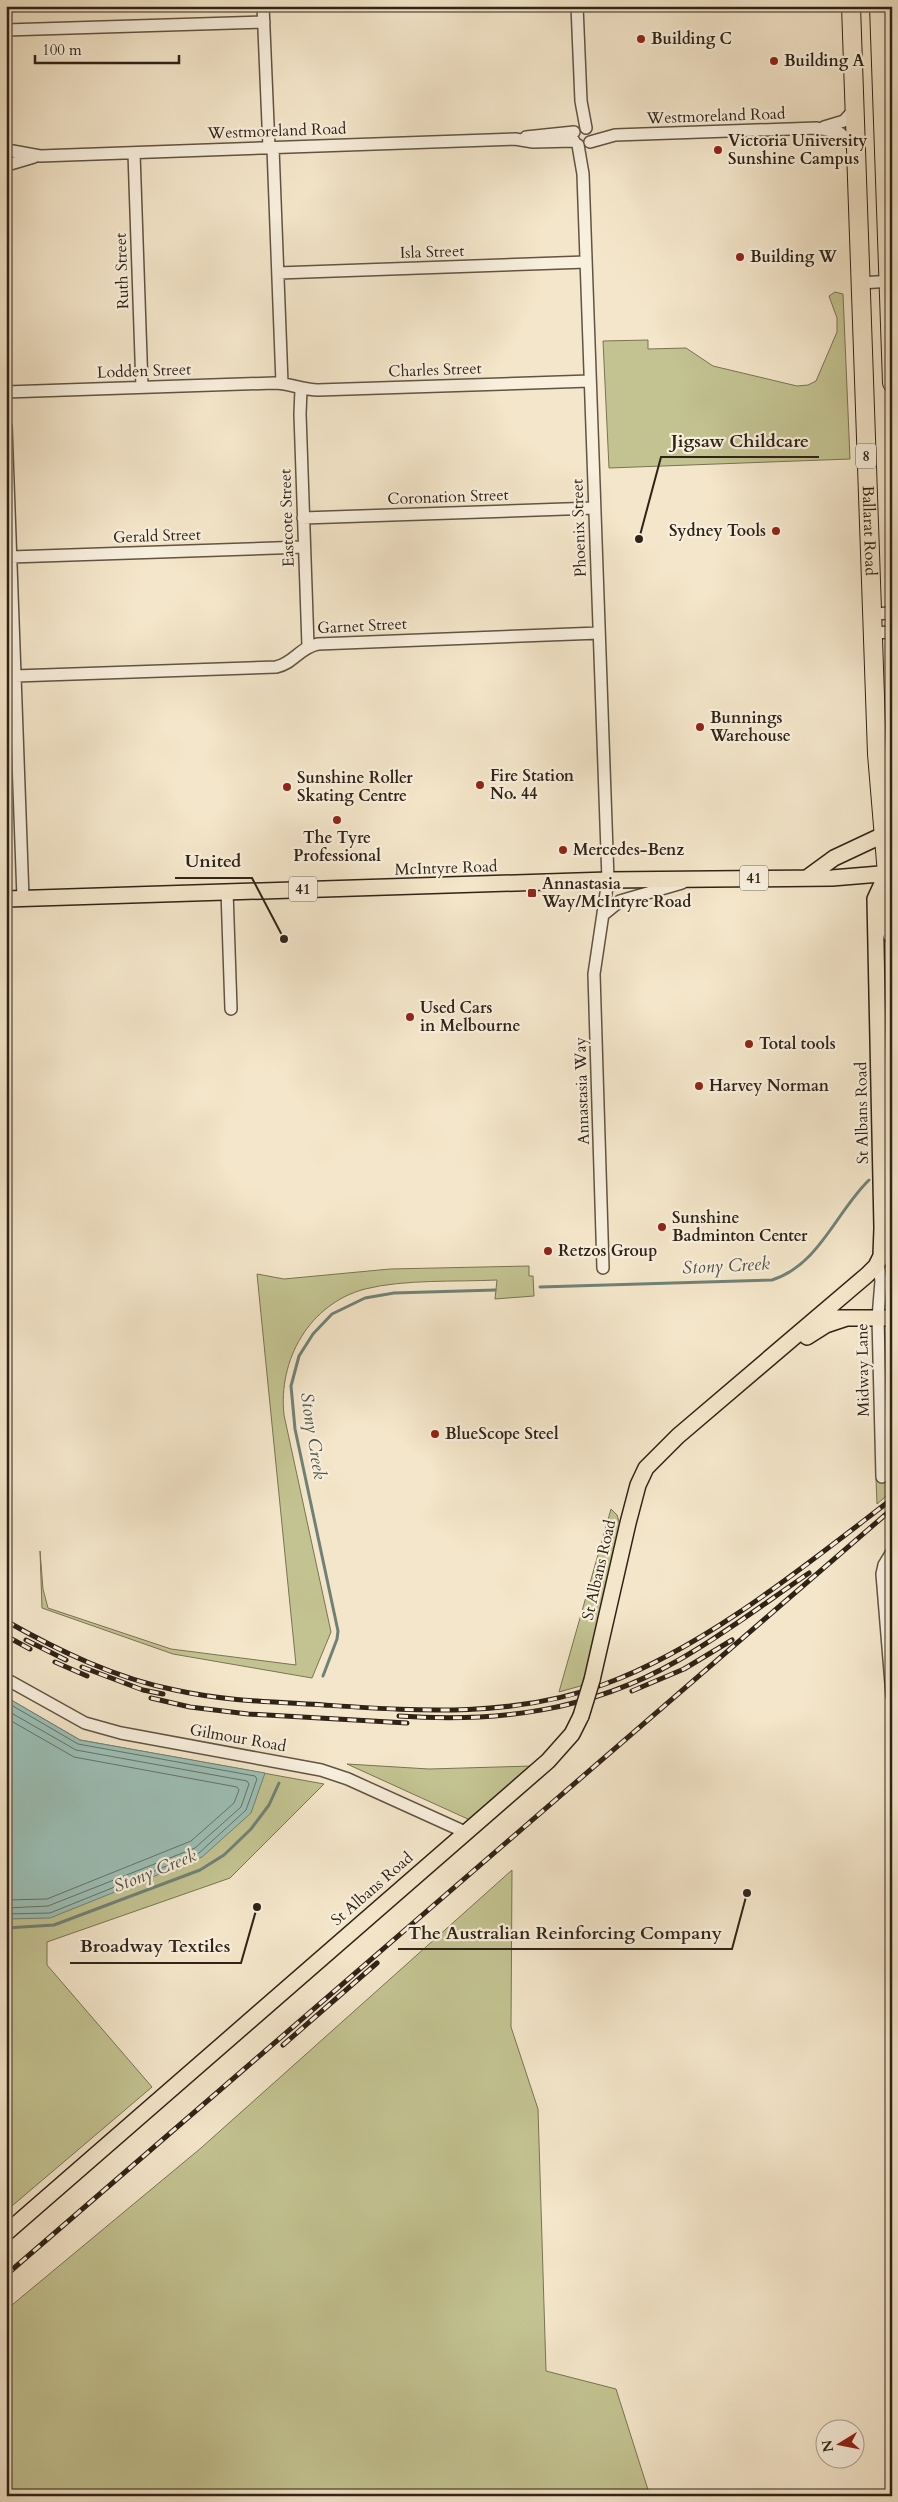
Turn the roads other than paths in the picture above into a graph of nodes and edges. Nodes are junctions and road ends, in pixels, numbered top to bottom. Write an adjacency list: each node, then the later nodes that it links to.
1 (263, 6): 5 (street)
2 (578, 6): 10 (street, Phoenix Street)
3 (851, 6): 8 (highway, Ballarat Road / 8)
4 (879, 6): 7 (highway)
5 (264, 22): 6 (street); 11 (street)
6 (6, 30)
7 (887, 97): 18 (highway)
8 (854, 110): 9 (street, Westmoreland Road); 12 (highway, Ballarat Road / 8)
9 (817, 128): 10 (street, Westmoreland Road); 12 (street, Westmoreland Road)
10 (582, 137): 11 (street, Westmoreland Road); 19 (street, Phoenix Street)
11 (271, 148): 14 (street, Westmoreland Road); 20 (street)
12 (855, 148): 17 (highway, Ballarat Road / 8)
13 (7, 150): 15 (street, Westmoreland Road); 16 (street)
14 (134, 153): 15 (street, Westmoreland Road); 26 (street, Ruth Street)
15 (40, 156): 16 (street, Westmoreland Road)
16 (7, 165)
17 (857, 180): 18 (highway); 22 (highway, Ballarat Road / 8)
18 (886, 189): 21 (highway)
19 (586, 262): 20 (street, Isla Street); 23 (street, Phoenix Street)
20 (278, 273): 24 (street)
21 (890, 281): 22 (street); 25 (highway)
22 (860, 283): 36 (highway, Ballarat Road / 8)
23 (590, 380): 27 (street, Charles Street); 30 (street, Phoenix Street)
24 (282, 383): 26 (street, Lodden Street); 27 (street, Charles Street)
25 (892, 383)
26 (142, 387): 28 (street, Lodden Street)
27 (301, 389): 31 (street, Eastcote Street)
28 (6, 392)
29 (6, 426): 32 (street)
30 (594, 508): 31 (street, Coronation Street); 38 (street, Phoenix Street)
31 (303, 518): 33 (street, Eastcote Street)
32 (8, 534): 34 (street)
33 (304, 547): 34 (street, Gerald Street); 40 (street, Eastcote Street)
34 (11, 557): 41 (street)
35 (892, 613): 36 (street)
36 (871, 614): 39 (highway, Ballarat Road / 8)
37 (892, 632): 39 (street)
38 (599, 633): 40 (street, Garnet Street); 47 (street, Phoenix Street)
39 (872, 633): 43 (highway, Ballarat Road / 8)
40 (308, 646): 42 (street, Garnet Street)
41 (10, 658): 42 (street)
42 (15, 676): 49 (street)
43 (883, 835): 44 (highway, Ballarat Road / 8); 45 (main road)
44 (890, 874): 45 (main road, McIntyre Road / 41); 52 (highway, Ballarat Road / 8); 54 (main road, St Albans Road)
45 (808, 877): 46 (main road, McIntyre Road / 41)
46 (699, 878): 47 (main road, McIntyre Road / 41); 51 (street)
47 (608, 880): 48 (main road, McIntyre Road / 41); 51 (street, Annastasia Way)
48 (227, 891): 49 (main road, McIntyre Road / 41); 53 (street)
49 (23, 898): 50 (main road, McIntyre Road / 41)
50 (6, 899)
51 (604, 914): 55 (street, Annastasia Way)
52 (892, 934)
53 (231, 1009)
54 (878, 1262): 57 (street, Midway Lane); 58 (main road, St Albans Road)
55 (604, 1268)
56 (847, 1318): 57 (main road, St Albans Road); 58 (main road, St Albans Road); 59 (main road, St Albans Road)
57 (885, 1318): 60 (street, Midway Lane)
58 (811, 1323): 59 (main road, St Albans Road)
59 (759, 1372): 64 (main road, St Albans Road, bridge)
60 (882, 1477)
61 (892, 1552): 63 (street)
62 (6, 1679): 64 (street, Gilmour Road)
63 (892, 1696)
64 (465, 1832): 65 (main road, St Albans Road)
65 (6, 2233)

